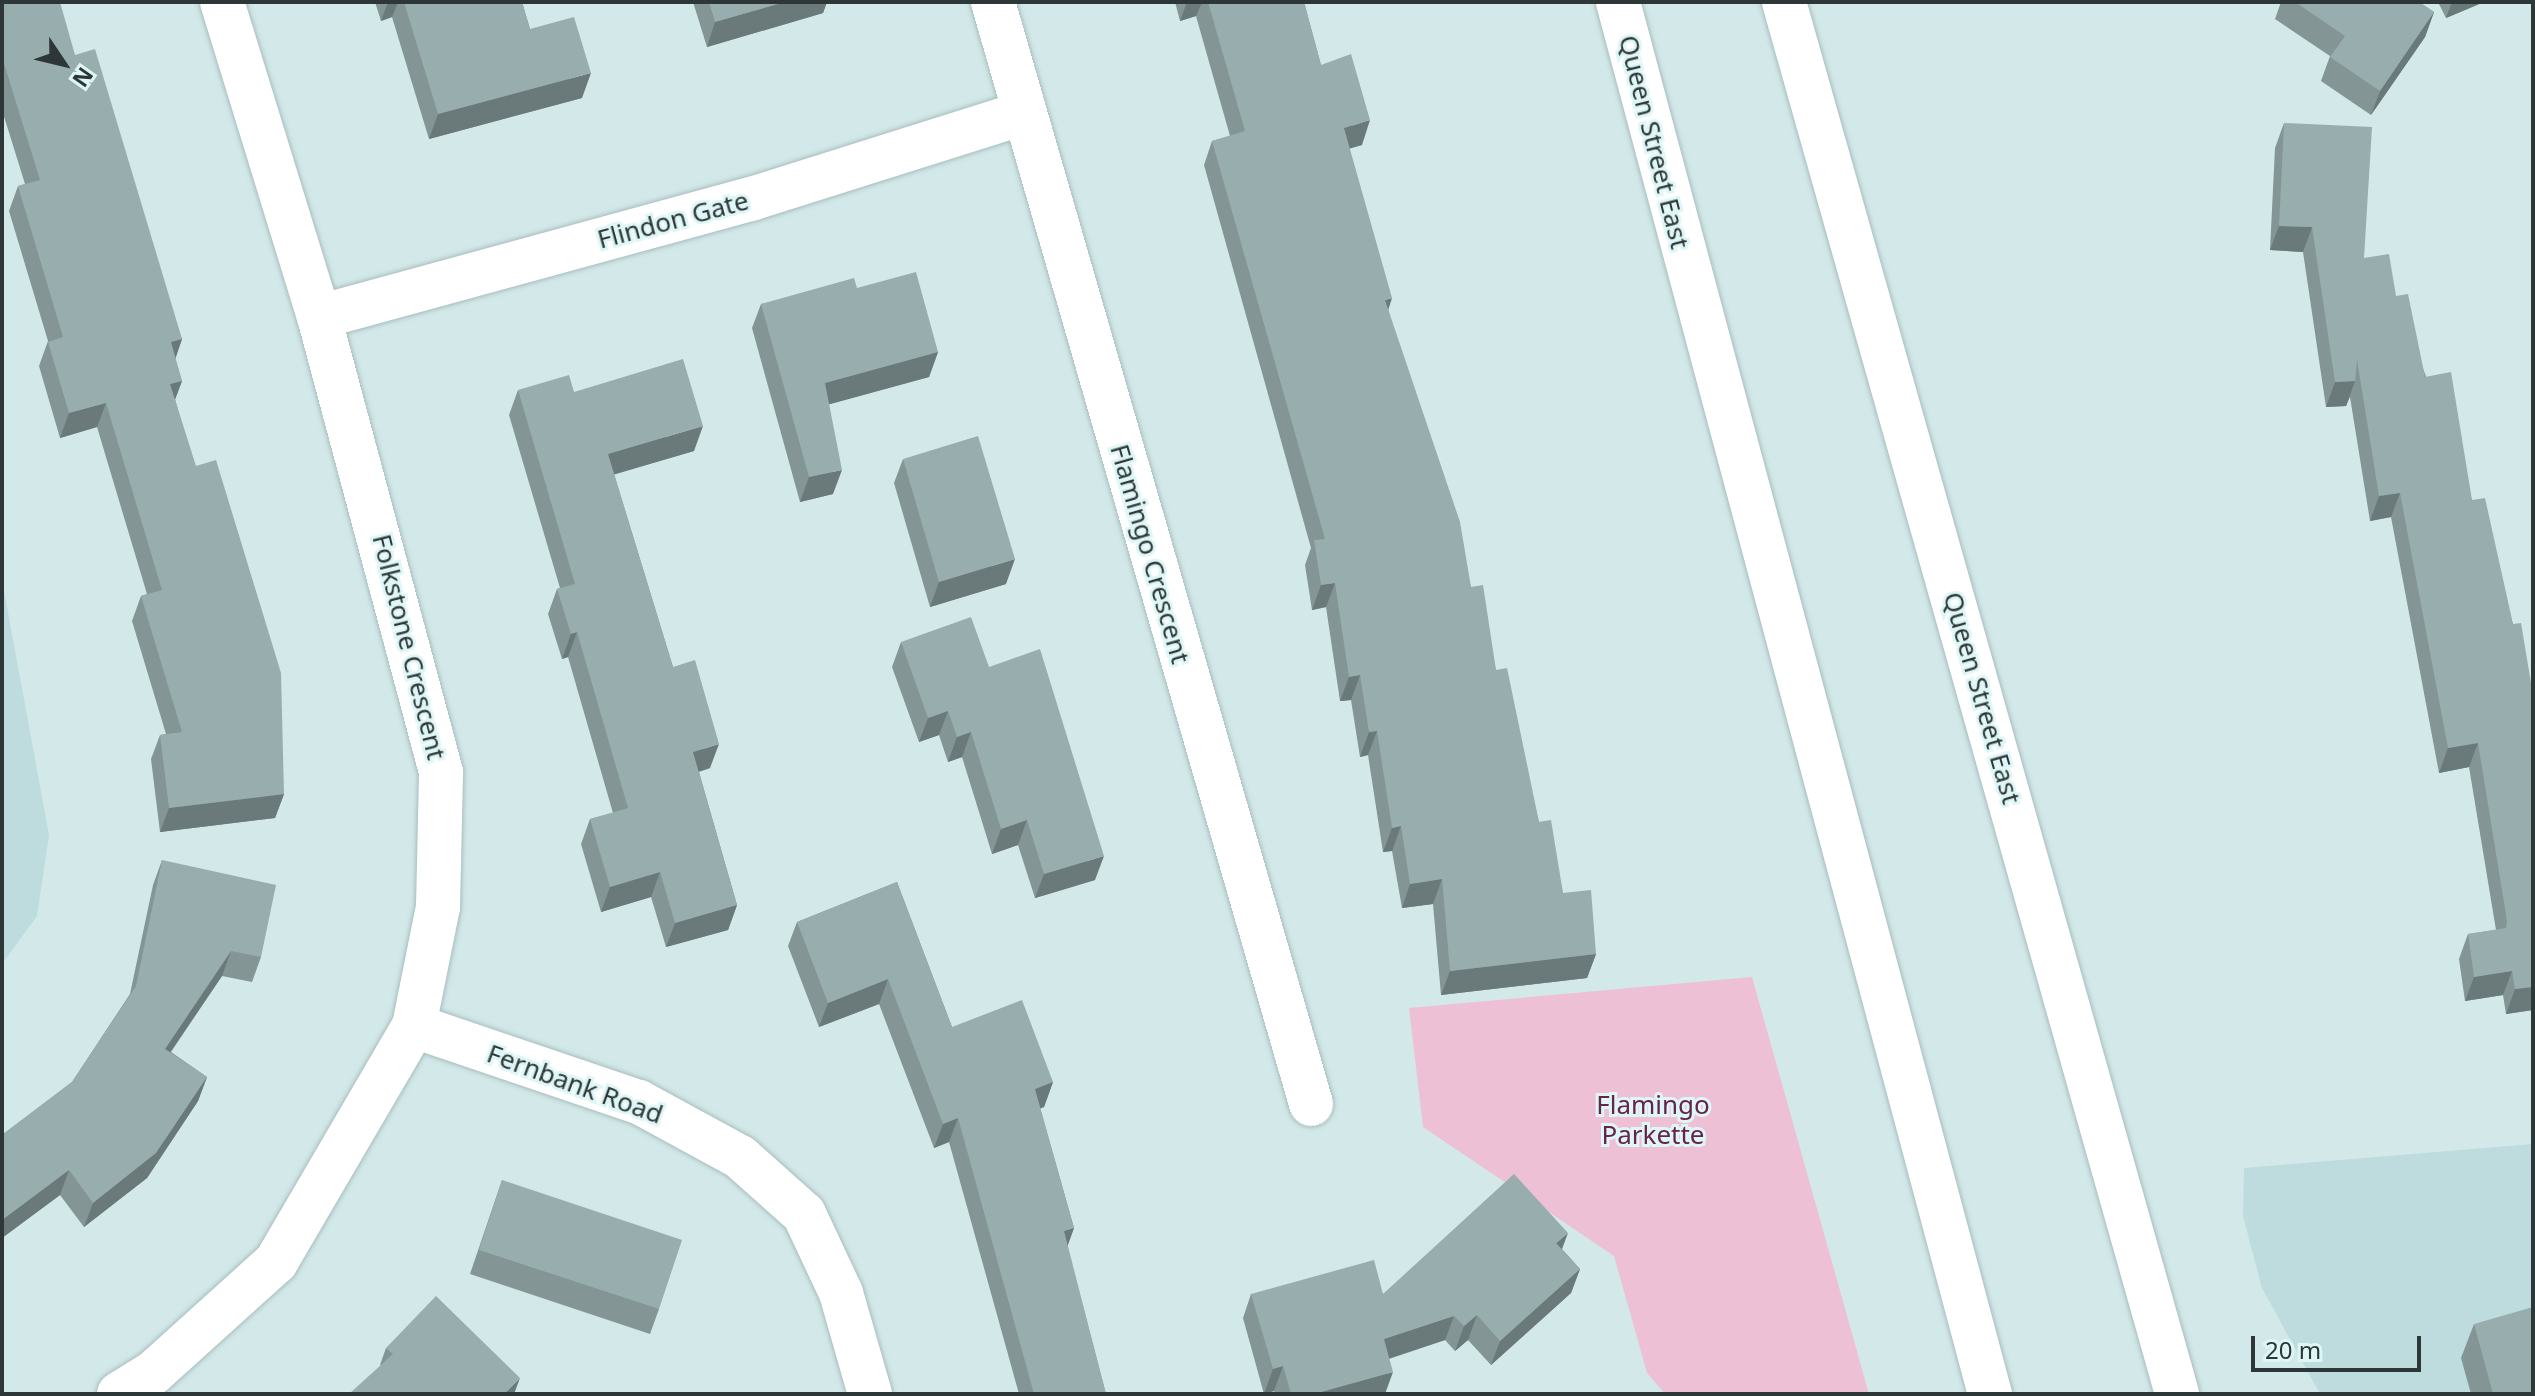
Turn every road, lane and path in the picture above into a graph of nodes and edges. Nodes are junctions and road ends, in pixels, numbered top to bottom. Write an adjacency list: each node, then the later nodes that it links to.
1 (222, 2): 6 (street, Folkstone Crescent)
2 (993, 2): 5 (street, Flamingo Crescent)
3 (1618, 2): 11 (street, Queen Street East)
4 (1784, 2): 12 (street, Queen Street East)
5 (1024, 113): 6 (street, Flindon Gate); 8 (street, Flamingo Crescent)
6 (319, 317): 7 (street, Folkstone Crescent)
7 (414, 1026): 9 (street, Folkstone Crescent); 10 (street, Fernbank Road)
8 (1311, 1104)
9 (119, 1394)
10 (870, 1394)
11 (1990, 1394)
12 (2177, 1394)

